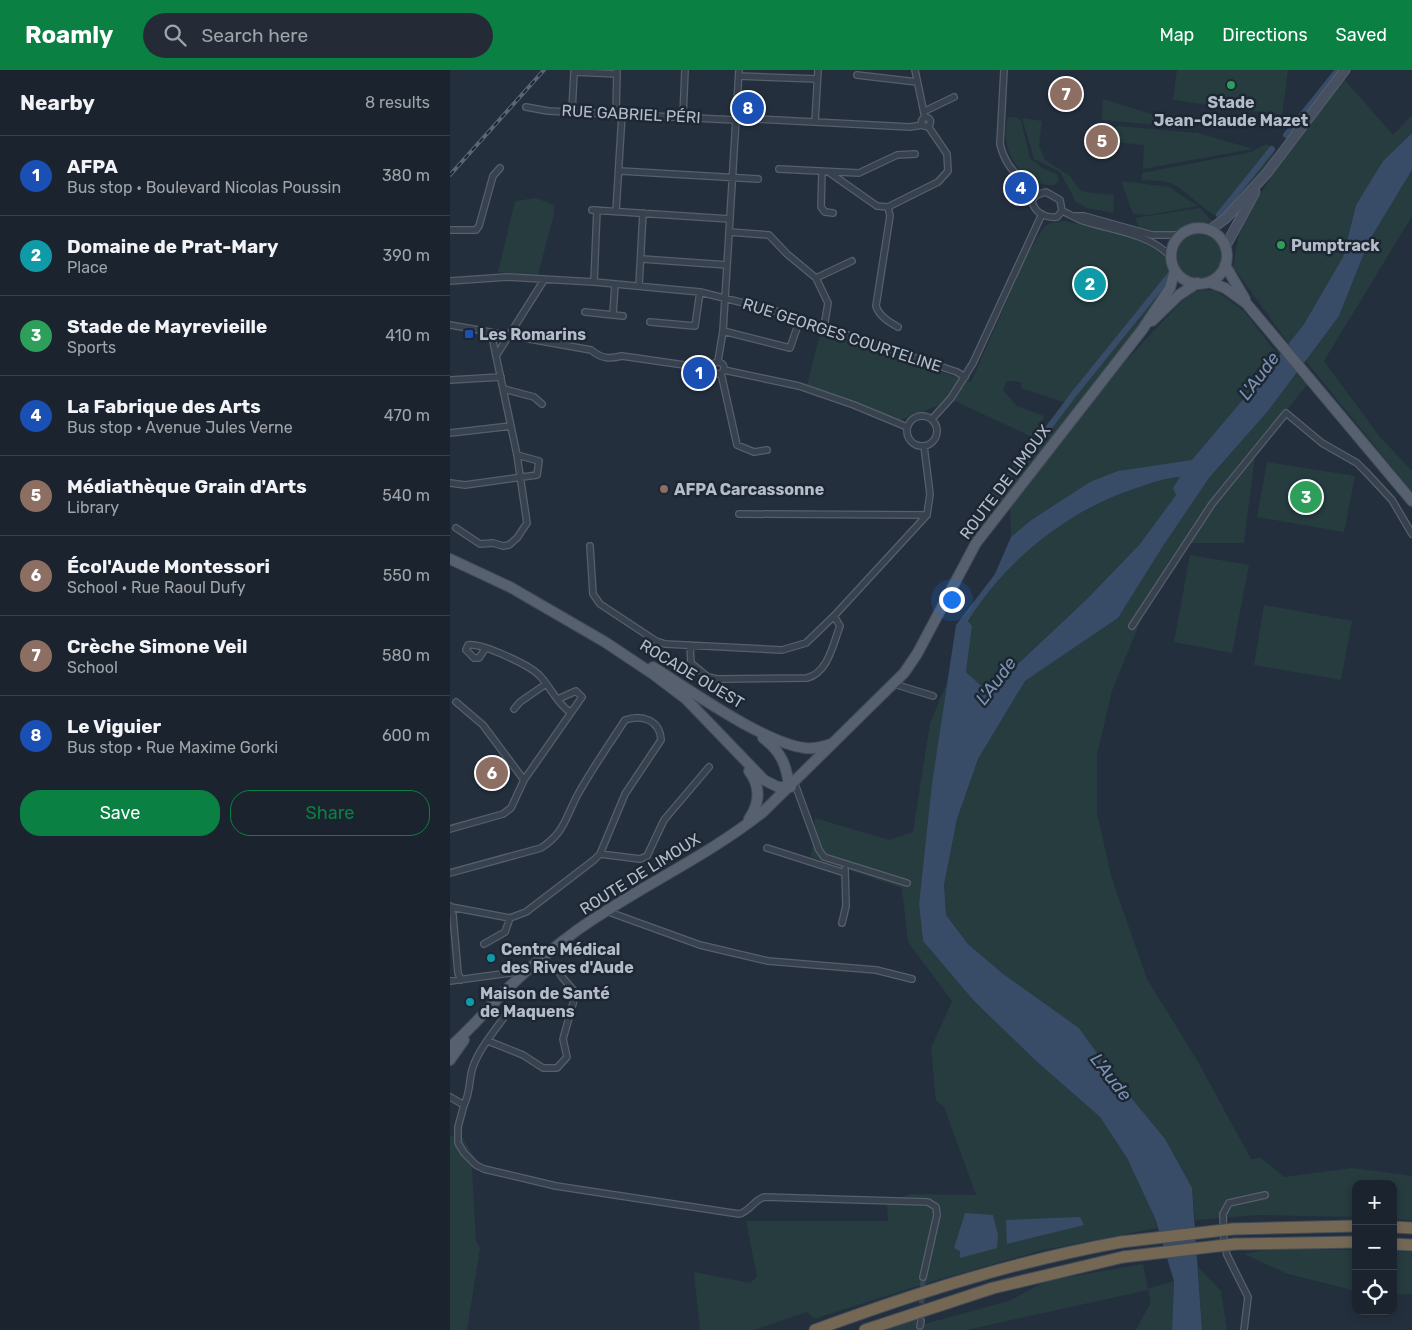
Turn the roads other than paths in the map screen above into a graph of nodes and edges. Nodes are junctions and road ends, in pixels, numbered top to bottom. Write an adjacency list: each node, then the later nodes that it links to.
1 (685, 70): 16 (street)
2 (818, 70): 9 (street)
3 (915, 70): 10 (street)
4 (1004, 70): 29 (street)
5 (1345, 70): 26 (main road)
6 (617, 72): 14 (street); 15 (street)
7 (739, 73): 9 (street); 17 (street)
8 (857, 75): 10 (street)
9 (817, 79): 18 (street)
10 (917, 82): 13 (street)
11 (954, 97): 13 (street)
12 (526, 107): 14 (street, RUE GABRIEL PÉRI)
13 (925, 111): 19 (street)
14 (572, 112): 15 (street, RUE GABRIEL PÉRI)
15 (619, 114): 16 (street, RUE GABRIEL PÉRI); 23 (street)
16 (683, 116): 17 (street, RUE GABRIEL PÉRI)
17 (736, 119): 18 (street, RUE GABRIEL PÉRI); 27 (street)
18 (815, 122): 19 (street, RUE GABRIEL PÉRI)
19 (925, 125): 30 (street)
20 (915, 154): 25 (street)
21 (500, 168): 38 (street)
22 (779, 169): 24 (street)
23 (620, 171): 27 (street); 31 (street)
24 (822, 172): 25 (street); 34 (street)
25 (830, 173): 30 (street)
26 (1266, 173): 39 (main road); 42 (main road)
27 (733, 178): 28 (street); 37 (street)
28 (758, 179)
29 (1035, 197): 32 (street); 35 (street)
30 (888, 208): 67 (street)
31 (616, 211): 33 (street); 52 (street)
32 (1062, 211): 35 (street); 36 (street)
33 (643, 213): 37 (street); 44 (street)
34 (833, 213)
35 (1042, 214): 77 (street)
36 (1075, 216): 41 (street); 43 (street)
37 (730, 219): 40 (street)
38 (450, 230)
39 (1210, 230): 41 (main road); 42 (main road)
40 (729, 232): 46 (street); 49 (street)
41 (1180, 235): 43 (main road)
42 (1225, 247): 47 (main road)
43 (1171, 258): 48 (main road)
44 (642, 259): 46 (street); 56 (street)
45 (852, 261): 49 (street)
46 (726, 265): 58 (street)
47 (1225, 266): 53 (main road); 59 (main road)
48 (1175, 270): 54 (main road); 68 (main road)
49 (816, 278): 66 (street)
50 (544, 280): 51 (street, RUE GEORGES COURTELINE); 52 (street, RUE GEORGES COURTELINE); 71 (street)
51 (450, 281)
52 (594, 282): 55 (street, RUE GEORGES COURTELINE)
53 (1209, 282): 54 (main road); 59 (main road)
54 (1197, 283): 68 (main road)
55 (615, 284): 56 (street, RUE GEORGES COURTELINE); 61 (street)
56 (639, 286): 57 (street, RUE GEORGES COURTELINE)
57 (700, 292): 58 (street, RUE GEORGES COURTELINE); 64 (street)
58 (724, 298): 63 (street, RUE GEORGES COURTELINE); 69 (street)
59 (1246, 303): 90 (main road)
60 (585, 312): 61 (street)
61 (613, 314): 62 (street)
62 (623, 316)
63 (800, 319): 66 (street, RUE GEORGES COURTELINE); 69 (street)
64 (650, 322)
65 (450, 325): 70 (street)
66 (824, 327): 77 (street, RUE GEORGES COURTELINE)
67 (898, 327)
68 (1142, 330): 103 (main road, ROUTE DE LIMOUX)
69 (723, 331): 73 (street)
70 (491, 332): 71 (street); 72 (street)
71 (509, 336): 72 (street); 74 (street)
72 (496, 356): 76 (street)
73 (718, 362): 74 (street); 75 (street)
74 (712, 369): 75 (street)
75 (722, 371): 83 (street); 86 (street)
76 (501, 377): 78 (street); 79 (street)
77 (965, 377): 81 (street)
78 (450, 380)
79 (504, 389): 80 (street); 82 (street)
80 (542, 404)
81 (932, 419): 83 (street); 85 (street)
82 (511, 426): 84 (street); 87 (street)
83 (907, 427): 85 (street)
84 (450, 433)
85 (924, 446): 92 (street)
86 (767, 450)
87 (517, 455): 88 (street); 88 (street)
88 (521, 478): 89 (street); 93 (street)
89 (450, 483)
90 (1412, 501)
91 (739, 514): 92 (street)
92 (926, 514): 97 (street)
93 (456, 528)
94 (1412, 534): 98 (street)
95 (590, 546): 100 (street)
96 (450, 559): 99 (main road, ROCADE OUEST)
97 (834, 616): 100 (street); 100 (street)
98 (1132, 626)
99 (605, 642): 109 (main road, ROCADE OUEST); 112 (main road, ROCADE OUEST)
100 (690, 645)
101 (485, 649): 102 (street)
102 (546, 684): 105 (street); 107 (street)
103 (894, 684): 104 (street); 110 (main road, ROUTE DE LIMOUX)
104 (933, 696)
105 (558, 699): 108 (street); 108 (street)
106 (456, 702): 114 (street)
107 (514, 709)
108 (570, 712): 114 (street)
109 (733, 716): 111 (main road, ROCADE OUEST); 115 (main road)
110 (848, 730): 111 (main road); 115 (main road)
111 (833, 743): 115 (main road)
112 (740, 758): 115 (main road, ROCADE OUEST); 116 (main road, ROCADE OUEST)
113 (709, 767): 119 (street)
114 (524, 780): 117 (street)
115 (794, 788): 116 (main road, ROUTE DE LIMOUX); 120 (street)
116 (744, 826): 125 (main road, ROUTE DE LIMOUX)
117 (450, 829)
118 (767, 848): 121 (street)
119 (600, 854): 122 (street); 126 (street)
120 (845, 864): 121 (street); 123 (street)
121 (845, 872): 127 (street)
122 (450, 873)
123 (907, 883)
124 (450, 906): 126 (street); 128 (street)
125 (606, 911): 131 (main road, ROUTE DE LIMOUX); 134 (street)
126 (510, 918): 129 (street)
127 (842, 923)
128 (452, 934): 132 (street)
129 (484, 944)
130 (556, 967): 139 (street)
131 (528, 970): 135 (street); 138 (main road, ROUTE DE LIMOUX)
132 (458, 973): 133 (street); 135 (street)
133 (450, 974)
134 (912, 979)
135 (461, 980): 136 (street)
136 (450, 981)
137 (507, 1013): 139 (street)
138 (472, 1028): 140 (main road); 141 (main road)
139 (488, 1041): 143 (street)
140 (450, 1046)
141 (450, 1060)
142 (450, 1097): 143 (street)
143 (464, 1104): 151 (street)
144 (1265, 1195): 154 (street)
145 (1352, 1226): 152 (highway, bridge)
146 (1397, 1227): 147 (highway)
147 (1412, 1228)
148 (1352, 1242): 153 (highway, bridge)
149 (1397, 1244): 150 (highway)
150 (1412, 1245)
151 (923, 1277)
152 (815, 1330)
153 (865, 1330)
154 (1244, 1330)

